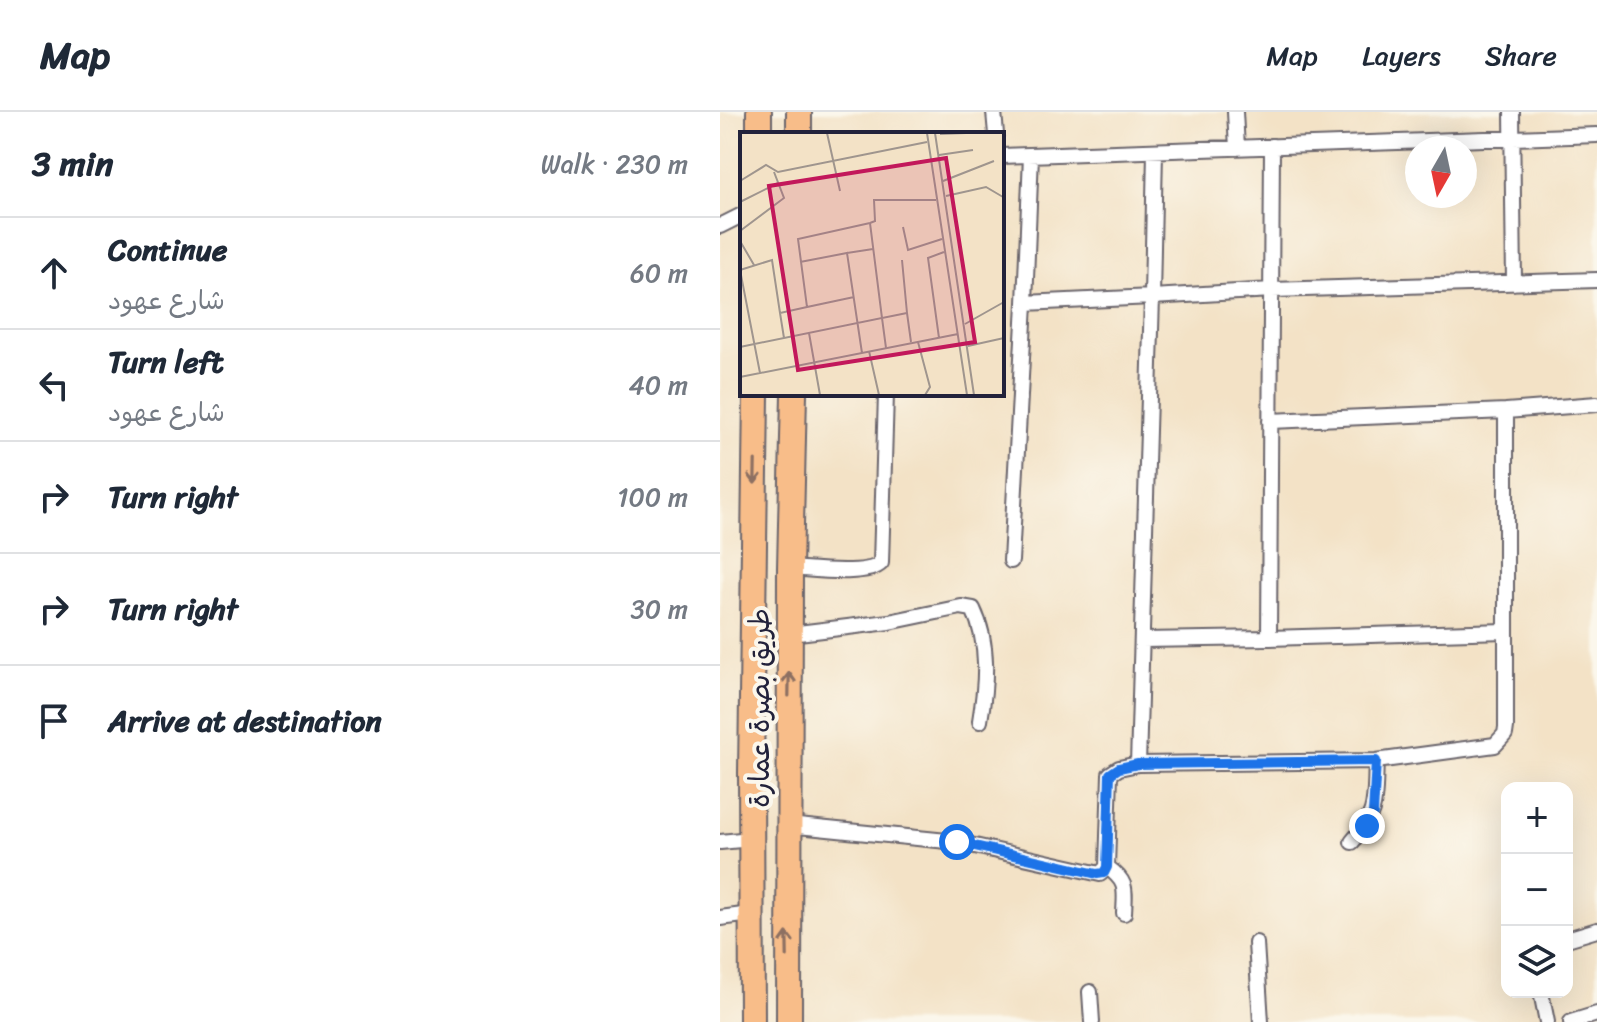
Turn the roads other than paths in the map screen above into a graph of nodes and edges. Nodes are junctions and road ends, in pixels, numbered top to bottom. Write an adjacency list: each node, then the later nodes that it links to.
1 (994, 112): 4 (street)
2 (1235, 112): 8 (street)
3 (1512, 112): 6 (street)
4 (996, 132)
5 (1597, 135): 6 (street)
6 (1513, 138): 7 (street); 15 (street)
7 (1272, 146): 8 (street); 16 (street)
8 (1237, 148): 9 (street)
9 (1155, 151): 10 (street); 17 (street)
10 (1031, 155): 11 (street); 18 (street)
11 (1004, 156)
12 (740, 216): 13 (street)
13 (720, 226)
14 (1597, 280): 15 (street)
15 (1514, 283): 16 (street)
16 (1272, 290): 17 (street); 24 (street)
17 (1152, 297): 18 (street); 30 (street)
18 (1025, 303): 25 (street)
19 (756, 396): 35 (highway, طريق بصرة عمارة, one-way to 35)
20 (794, 396): 26 (highway, طريق بصرة عمارة)
21 (886, 396): 26 (street)
22 (1597, 404): 23 (street)
23 (1506, 411): 24 (street); 27 (street)
24 (1270, 421): 29 (street)
25 (1011, 561)
26 (790, 568): 28 (highway, طريق بصرة عمارة)
27 (1505, 631): 29 (street); 32 (street)
28 (790, 634): 31 (street); 34 (highway, طريق بصرة عمارة, one-way to 28)
29 (1269, 638): 30 (street)
30 (1142, 640): 33 (street)
31 (980, 721)
32 (1376, 761): 33 (street); 37 (street)
33 (1138, 764): 38 (street)
34 (788, 825): 38 (street); 49 (highway, طريق بصرة عمارة, one-way to 34)
35 (751, 839): 36 (street); 40 (highway, طريق بصرة عمارة)
36 (720, 842)
37 (1352, 842)
38 (1107, 867): 39 (street)
39 (1124, 913)
40 (751, 914): 41 (street); 48 (highway, طريق بصرة عمارة)
41 (720, 918)
42 (1597, 930): 43 (street)
43 (1573, 937)
44 (1256, 943): 51 (street)
45 (1090, 992): 50 (street)
46 (1542, 998): 52 (street)
47 (1597, 1014): 53 (street)
48 (752, 1022)
49 (789, 1022)
50 (1092, 1022)
51 (1261, 1022)
52 (1547, 1022)
53 (1571, 1022)

